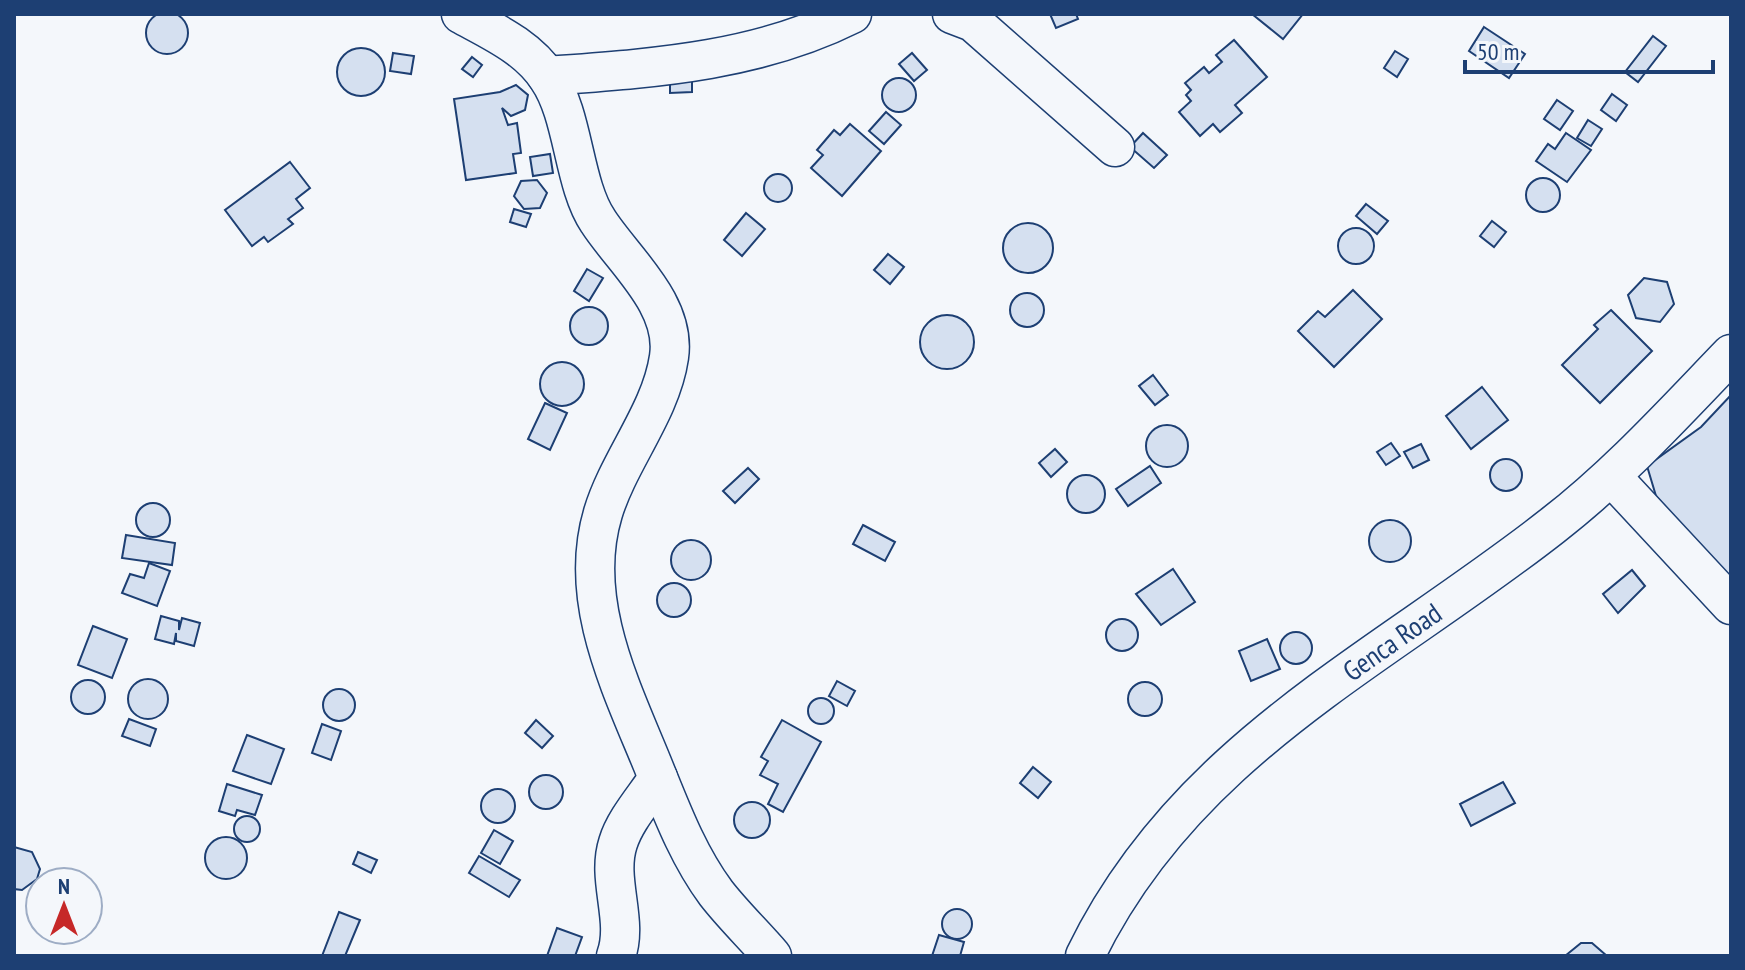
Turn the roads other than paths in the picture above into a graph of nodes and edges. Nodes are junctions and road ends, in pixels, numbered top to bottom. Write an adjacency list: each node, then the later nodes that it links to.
1 (461, 14): 4 (street)
2 (852, 14): 4 (street)
3 (952, 14): 5 (street)
4 (547, 76): 9 (street)
5 (1115, 147)
6 (1731, 354): 7 (street, Genca Road)
7 (1612, 477): 8 (street); 12 (street, Genca Road)
8 (1731, 605)
9 (658, 778): 10 (street); 11 (street)
10 (616, 956)
11 (772, 956)
12 (1085, 956)

